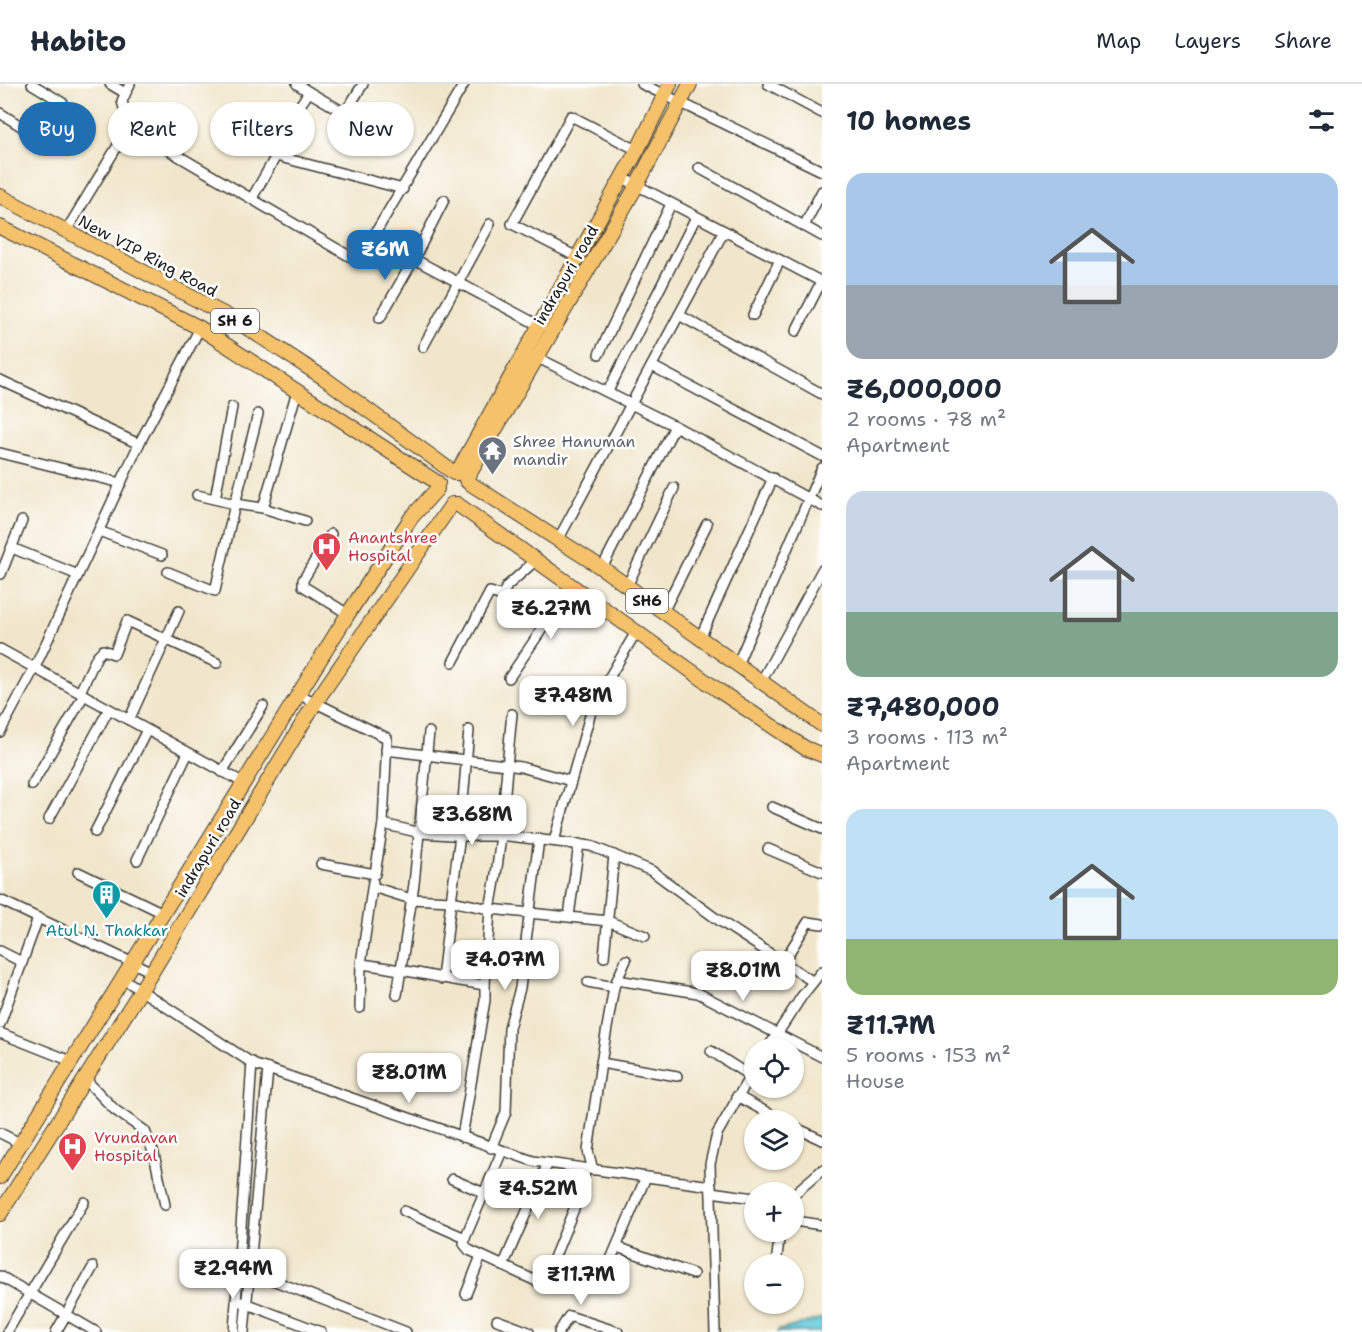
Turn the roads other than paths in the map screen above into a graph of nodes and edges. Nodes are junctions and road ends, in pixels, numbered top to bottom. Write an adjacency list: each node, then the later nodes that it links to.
1 (32, 84): 13 (street)
2 (110, 84): 12 (street)
3 (130, 84): 12 (street)
4 (297, 84): 11 (street)
5 (363, 84): 11 (street)
6 (464, 84): 28 (street)
7 (642, 84): 10 (street)
8 (690, 84): 16 (main road, indrapuri road)
9 (768, 84): 18 (street)
10 (667, 89): 16 (street); 20 (main road, indrapuri road)
11 (309, 92): 15 (street)
12 (125, 93): 14 (street)
13 (61, 102)
14 (124, 102)
15 (302, 102)
16 (681, 102): 25 (street); 27 (main road, indrapuri road)
17 (0, 113): 19 (street)
18 (822, 113)
19 (18, 124)
20 (637, 150): 26 (main road, indrapuri road); 41 (street)
21 (111, 156): 38 (street)
22 (179, 156): 31 (street)
23 (276, 156): 28 (street); 31 (street)
24 (699, 168): 36 (street)
25 (822, 171)
26 (621, 177): 27 (street); 41 (main road, indrapuri road)
27 (636, 187): 33 (street); 52 (main road, indrapuri road)
28 (403, 189): 31 (street)
29 (822, 191): 36 (street)
30 (0, 196): 38 (main road, New VIP Ring Road / SH 6)
31 (252, 198)
32 (444, 200): 42 (street)
33 (671, 204): 34 (street); 55 (street)
34 (696, 217): 39 (street); 59 (street)
35 (490, 224): 45 (street)
36 (804, 226): 40 (street)
37 (0, 227): 50 (main road, SH 6)
38 (66, 231): 70 (main road, New VIP Ring Road / SH 6)
39 (724, 231): 43 (street); 46 (street)
40 (822, 236)
41 (577, 258): 49 (main road, indrapuri road)
42 (414, 259): 45 (street); 48 (street)
43 (780, 260): 44 (street); 47 (street)
44 (822, 282): 51 (street)
45 (458, 283): 49 (street); 53 (street)
46 (679, 315): 57 (street); 61 (street)
47 (753, 315)
48 (380, 318)
49 (539, 326): 52 (street); 54 (main road, indrapuri road)
50 (200, 328): 60 (main road, SH 6); 66 (street)
51 (796, 331)
52 (552, 332): 56 (main road, indrapuri road)
53 (423, 347)
54 (524, 350): 56 (street); 70 (main road, indrapuri road)
55 (599, 354)
56 (537, 358): 59 (street); 70 (main road, indrapuri road)
57 (652, 366): 62 (street); 68 (street)
58 (0, 380): 66 (street)
59 (608, 391): 62 (street)
60 (297, 392): 73 (main road, SH 6); 81 (street)
61 (822, 394)
62 (632, 403): 65 (street); 87 (street)
63 (232, 407): 76 (street)
64 (258, 414): 78 (street)
65 (675, 426): 71 (street); 91 (street)
66 (139, 444): 72 (street)
67 (0, 453): 72 (street)
68 (822, 456)
69 (822, 468): 77 (street)
70 (462, 477): 73 (main road); 79 (main road); 87 (main road, New VIP Ring Road / SH6)
71 (773, 478): 77 (street); 103 (street)
72 (121, 483): 85 (street)
73 (437, 486): 79 (main road); 100 (main road, indrapuri road)
74 (674, 488): 97 (street)
75 (197, 495): 76 (street)
76 (215, 499): 78 (street)
77 (807, 499): 80 (street); 107 (street)
78 (235, 504): 81 (street); 93 (street)
79 (454, 504): 90 (main road); 113 (main road, indrapuri road)
80 (822, 506)
81 (263, 508): 83 (street)
82 (22, 521): 88 (street)
83 (305, 521)
84 (707, 524): 99 (street)
85 (99, 531): 89 (street); 95 (street)
86 (331, 534): 100 (street)
87 (558, 540): 91 (main road, New VIP Ring Road / SH6)
88 (12, 548): 94 (street); 95 (street)
89 (162, 555)
90 (535, 561): 96 (main road); 105 (street)
91 (602, 568): 97 (main road, New VIP Ring Road / SH6)
92 (822, 570): 110 (street)
93 (168, 572)
94 (1, 574)
95 (78, 575): 108 (street)
96 (571, 586): 101 (main road); 109 (street)
97 (627, 586): 99 (main road, New VIP Ring Road / SH6)
98 (179, 611): 102 (street)
99 (663, 612): 103 (main road, New VIP Ring Road / SH6)
100 (348, 614): 112 (main road, indrapuri road)
101 (636, 632): 125 (main road); 130 (street)
102 (166, 638): 106 (street); 111 (street); 117 (street)
103 (700, 638): 107 (main road, New VIP Ring Road / SH6)
104 (0, 649): 108 (street)
105 (453, 662)
106 (217, 663)
107 (737, 665): 110 (main road, New VIP Ring Road / SH6)
108 (36, 667): 111 (street); 121 (street)
109 (509, 678)
110 (760, 682): 118 (main road, New VIP Ring Road / SH6)
111 (82, 694): 115 (street); 132 (street)
112 (298, 694): 113 (street); 131 (main road, indrapuri road)
113 (315, 703): 123 (street); 172 (main road, indrapuri road)
114 (263, 706): 129 (street)
115 (109, 709): 117 (street); 134 (street)
116 (512, 714): 128 (street)
117 (129, 720): 120 (street)
118 (822, 725)
119 (469, 729): 127 (street)
120 (147, 730): 124 (street); 137 (street)
121 (0, 732)
122 (429, 732): 126 (street)
123 (387, 750): 126 (street); 135 (street)
124 (188, 753): 129 (street); 146 (street)
125 (822, 755)
126 (427, 756): 127 (street); 138 (street)
127 (466, 760): 128 (street); 139 (street)
128 (507, 765): 130 (street); 140 (street)
129 (222, 772): 131 (street)
130 (571, 781): 142 (street)
131 (244, 783): 157 (main road, indrapuri road)
132 (32, 785)
133 (772, 807): 136 (street)
134 (50, 819)
135 (383, 824): 138 (street); 150 (street)
136 (822, 829)
137 (95, 832)
138 (421, 832): 139 (street); 152 (street)
139 (460, 836): 140 (street); 154 (street)
140 (499, 836): 141 (street); 155 (street)
141 (538, 839): 142 (street); 156 (street)
142 (554, 841): 143 (street)
143 (579, 844): 145 (street); 158 (street)
144 (768, 849): 149 (street)
145 (614, 855): 160 (street); 167 (street)
146 (136, 860)
147 (321, 864): 150 (street)
148 (78, 872): 157 (street)
149 (822, 872)
150 (375, 874): 151 (street)
151 (373, 887): 152 (street); 169 (street)
152 (411, 899): 154 (street); 170 (street)
153 (0, 900): 159 (street)
154 (451, 901): 155 (street); 174 (street)
155 (490, 909): 156 (street); 178 (street)
156 (529, 912): 158 (street); 204 (street)
157 (163, 913): 166 (main road, indrapuri road)
158 (569, 916): 160 (street)
159 (38, 918): 166 (street); 168 (street)
160 (608, 921): 162 (street); 164 (street)
161 (822, 924): 167 (street)
162 (645, 936)
163 (0, 951): 168 (street)
164 (604, 957)
165 (626, 960): 177 (street)
166 (133, 961): 172 (street); 173 (main road, indrapuri road)
167 (784, 961): 175 (street)
168 (22, 962): 182 (street)
169 (362, 964): 170 (street); 183 (street)
170 (400, 968): 174 (street); 181 (street)
171 (822, 971): 175 (street)
172 (152, 972): 179 (main road, indrapuri road)
173 (122, 978): 179 (street); 189 (main road, indrapuri road)
174 (442, 979): 178 (street)
175 (812, 981): 186 (street)
176 (588, 982): 177 (street)
177 (616, 983): 186 (street); 191 (street)
178 (484, 985): 201 (street)
179 (141, 990): 190 (street); 195 (main road, indrapuri road)
180 (0, 992): 182 (street)
181 (397, 995)
182 (10, 996): 184 (street)
183 (360, 1008)
184 (0, 1024)
185 (0, 1033): 189 (street)
186 (776, 1036): 188 (street)
187 (711, 1051): 193 (street)
188 (822, 1057)
189 (71, 1061): 203 (main road, indrapuri road)
190 (252, 1062): 192 (street); 228 (street)
191 (601, 1063): 194 (street); 207 (street)
192 (268, 1069): 201 (street); 228 (street)
193 (744, 1069)
194 (677, 1076)
195 (84, 1079): 217 (street); 219 (main road, indrapuri road)
196 (744, 1085): 197 (street)
197 (737, 1096): 198 (street); 213 (street)
198 (763, 1110)
199 (0, 1132): 203 (street)
200 (804, 1132): 202 (street)
201 (462, 1137): 204 (street)
202 (822, 1140)
203 (20, 1143): 209 (main road, indrapuri road)
204 (491, 1148): 205 (street)
205 (502, 1151): 206 (street); 214 (street)
206 (548, 1163): 207 (street); 225 (street)
207 (590, 1169): 210 (street); 225 (street)
208 (822, 1170): 212 (street)
209 (0, 1177)
210 (646, 1177): 213 (street); 223 (street)
211 (452, 1179): 214 (street)
212 (804, 1185)
213 (711, 1189): 215 (street); 248 (street)
214 (484, 1193): 222 (street)
215 (744, 1196)
216 (84, 1202): 231 (street)
217 (165, 1205)
218 (404, 1211): 222 (street)
219 (0, 1214)
220 (804, 1222): 221 (street)
221 (822, 1225)
222 (465, 1238): 224 (street)
223 (616, 1247): 226 (street); 229 (street)
224 (481, 1256): 225 (street); 232 (street)
225 (503, 1266)
226 (608, 1266)
227 (93, 1268): 234 (street)
228 (244, 1269): 233 (street); 236 (street)
229 (693, 1274)
230 (0, 1276): 231 (street)
231 (30, 1293): 234 (street); 237 (street)
232 (466, 1294)
233 (242, 1301): 240 (street); 241 (street); 242 (street)
234 (66, 1315): 238 (street); 239 (street)
235 (497, 1320): 245 (street)
236 (380, 1322): 243 (street); 244 (street)
237 (7, 1332)
238 (56, 1332)
239 (96, 1332)
240 (234, 1332)
241 (244, 1332)
242 (321, 1332)
243 (376, 1332)
244 (406, 1332)
245 (529, 1332)
246 (559, 1332): 247 (street)
247 (618, 1332)
248 (715, 1332)

